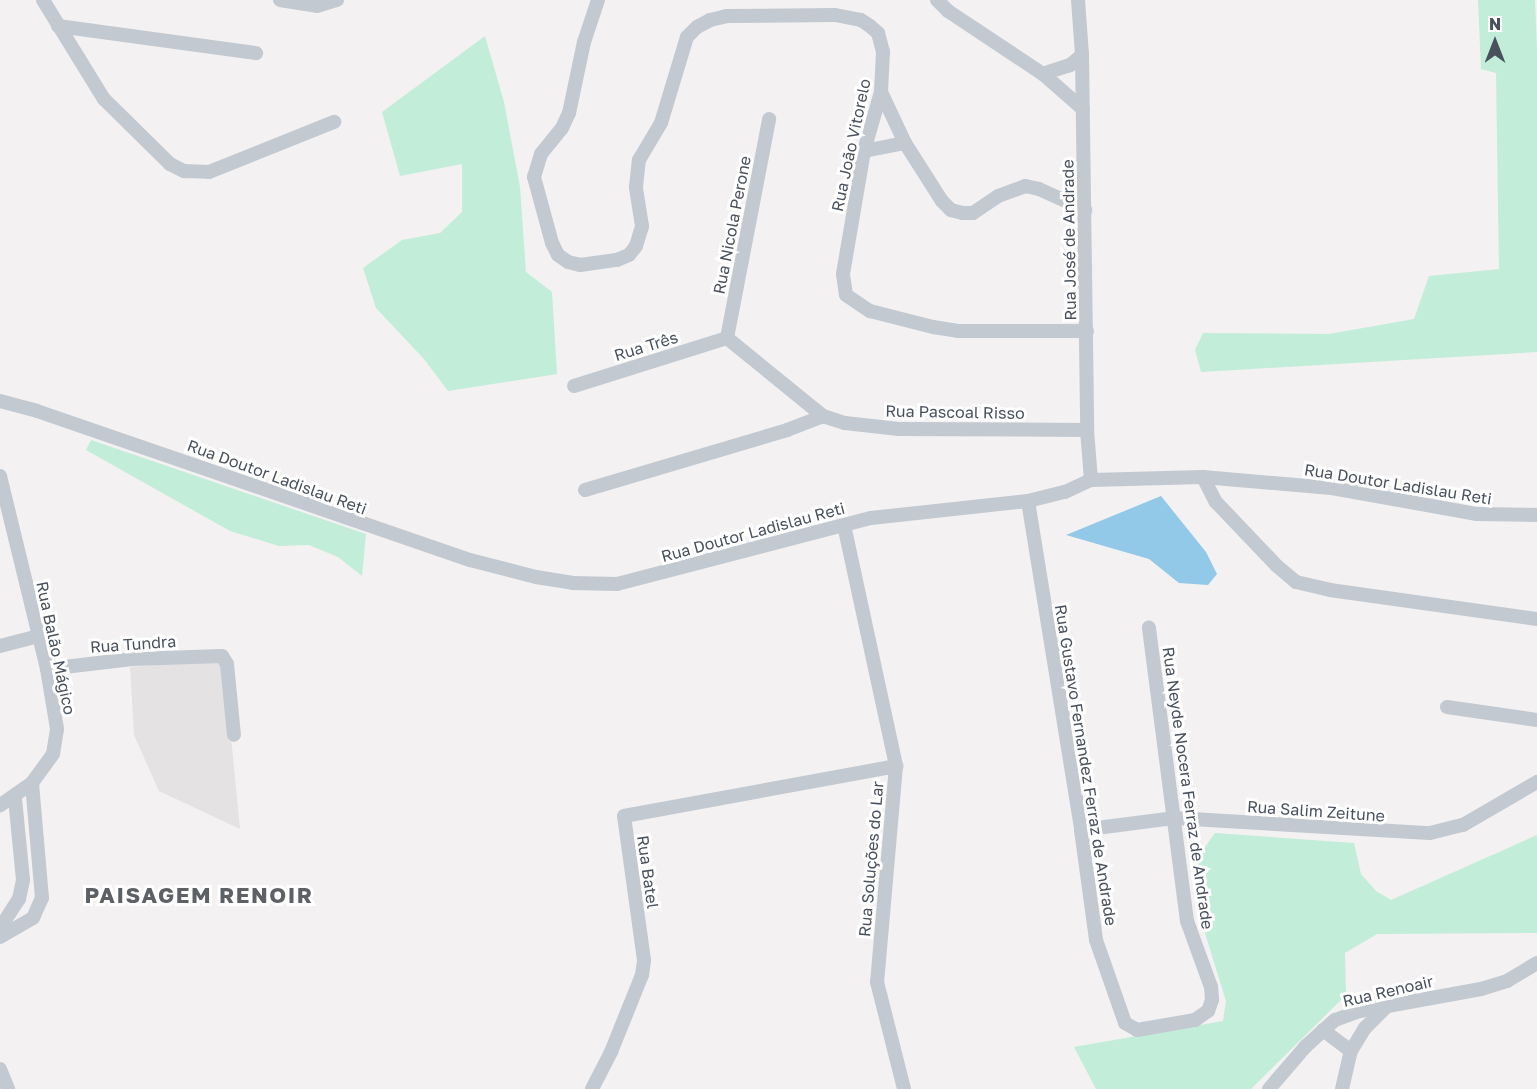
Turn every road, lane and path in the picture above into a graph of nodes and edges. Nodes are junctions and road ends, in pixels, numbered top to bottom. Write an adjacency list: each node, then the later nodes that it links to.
1 (43, 0): 7 (street)
2 (280, 0): 3 (street)
3 (337, 0)
4 (598, 0): 11 (street, Rua João Vitorelo)
5 (937, 0): 10 (street)
6 (1078, 0): 9 (street, Rua José de Andrade)
7 (58, 26): 8 (street); 14 (street)
8 (256, 53)
9 (1082, 55): 10 (street); 12 (street, Rua José de Andrade)
10 (1043, 74): 12 (street)
11 (881, 92): 15 (street); 16 (street, Rua João Vitorelo)
12 (1083, 109): 17 (street, Rua José de Andrade)
13 (769, 119): 19 (street, Rua Nicola Perone)
14 (334, 122)
15 (905, 143): 16 (street); 17 (street)
16 (864, 151): 18 (street, Rua João Vitorelo)
17 (1085, 210): 18 (street, Rua José de Andrade)
18 (1087, 331): 23 (street, Rua José de Andrade)
19 (727, 338): 20 (street, Rua Três); 22 (street, Rua Pascoal Risso)
20 (574, 386)
21 (0, 400): 30 (street, Rua Doutor Ladislau Reti)
22 (823, 416): 23 (street, Rua Pascoal Risso); 27 (street)
23 (1088, 430): 26 (street, Rua José de Andrade)
24 (0, 476): 33 (street, Rua Balão Mágico)
25 (1203, 477): 26 (street, Rua Doutor Ladislau Reti); 29 (street, Rua Doutor Ladislau Reti); 31 (street)
26 (1091, 480): 28 (street, Rua Doutor Ladislau Reti)
27 (585, 490)
28 (1028, 501): 30 (street, Rua Doutor Ladislau Reti); 45 (street, Rua Gustavo Fernandez Ferraz de Andrade)
29 (1537, 515)
30 (844, 525): 39 (street, Rua Soluções do Lar)
31 (1537, 619)
32 (1149, 627): 44 (street, Rua Neyde Nocera Ferraz de Andrade)
33 (39, 636): 34 (street); 35 (street, Rua Balão Mágico)
34 (0, 646)
35 (47, 669): 38 (street, Rua Tundra); 41 (street, Rua Balão Mágico)
36 (1447, 707): 37 (street)
37 (1537, 720)
38 (234, 735)
39 (896, 766): 55 (street, Rua Batel); 56 (street, Rua Soluções do Lar)
40 (1537, 782): 44 (street, Rua Salim Zeitune)
41 (32, 783): 42 (street, Rua Balão Mágico); 47 (street)
42 (15, 798): 43 (street, Rua Balão Mágico); 46 (street)
43 (0, 806)
44 (1175, 818): 45 (street, Rua Salim Zeitune); 50 (street, Rua Neyde Nocera Ferraz de Andrade)
45 (1081, 830): 50 (street, Rua Gustavo Fernandez Ferraz de Andrade)
46 (0, 928)
47 (0, 937)
48 (1537, 963): 49 (street, Rua Renoair)
49 (1388, 1006): 51 (street, Rua Renoair); 52 (street)
50 (1130, 1028)
51 (1323, 1030): 52 (street); 57 (street, Rua Renoair)
52 (1351, 1051): 58 (street)
53 (0, 1069): 54 (street)
54 (8, 1089)
55 (592, 1089)
56 (904, 1089)
57 (1269, 1089)
58 (1342, 1089)

